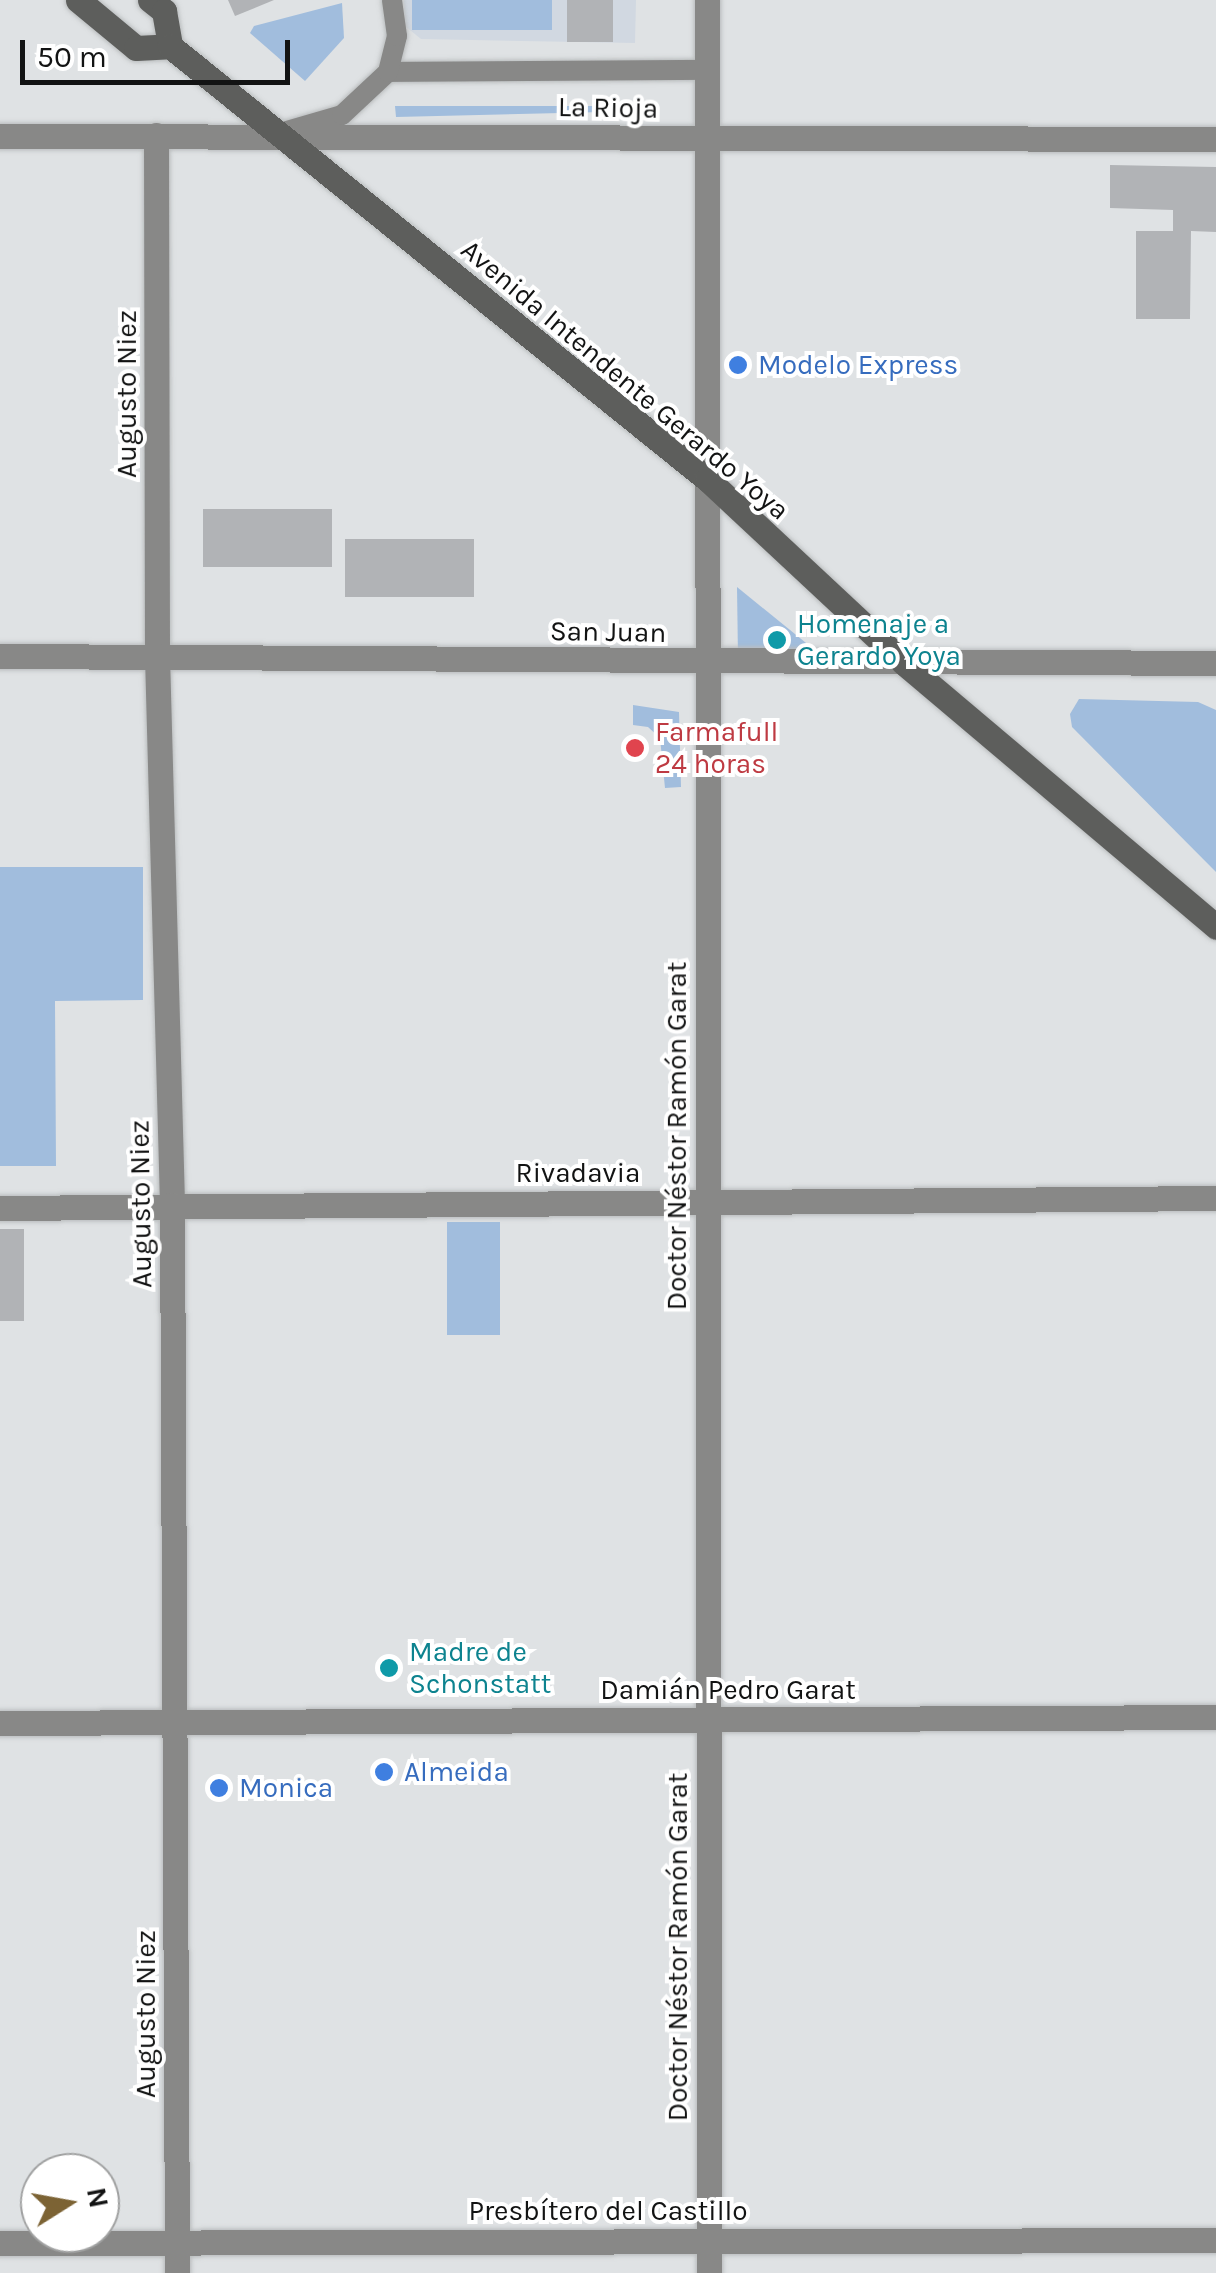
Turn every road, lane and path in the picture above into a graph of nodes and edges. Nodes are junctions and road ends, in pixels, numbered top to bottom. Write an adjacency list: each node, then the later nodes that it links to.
1 (78, 0): 5 (main road, Avenida Intendente Gerardo Yoya)
2 (150, 0): 5 (main road, Avenida Intendente Gerardo Yoya)
3 (392, 0): 7 (lane)
4 (707, 0): 6 (street, Doctor Néstor Ramón Garat)
5 (170, 46): 8 (main road, Avenida Intendente Gerardo Yoya)
6 (707, 70): 7 (lane, La Rioja); 12 (street, Doctor Néstor Ramón Garat)
7 (388, 72): 8 (lane)
8 (276, 134): 9 (street, La Rioja); 12 (street, La Rioja); 13 (main road, Avenida Intendente Gerardo Yoya)
9 (156, 135): 10 (street, La Rioja); 15 (street, Augusto Niez)
10 (0, 136)
11 (1216, 139): 12 (street, La Rioja)
12 (707, 140): 13 (street, Doctor Néstor Ramón Garat)
13 (707, 480): 17 (street, Doctor Néstor Ramón Garat); 18 (main road, Avenida Intendente Gerardo Yoya)
14 (0, 656): 15 (street, San Juan)
15 (157, 656): 17 (street, San Juan); 22 (street, Augusto Niez)
16 (1216, 663): 18 (street, San Juan)
17 (707, 664): 18 (street, San Juan); 21 (street, Doctor Néstor Ramón Garat)
18 (904, 664): 19 (main road, Avenida Intendente Gerardo Yoya)
19 (1216, 926)
20 (1216, 1198): 21 (street, Rivadavia)
21 (707, 1202): 22 (street, Rivadavia); 25 (street, Doctor Néstor Ramón Garat)
22 (172, 1205): 23 (street, Rivadavia); 27 (street, Augusto Niez)
23 (0, 1208)
24 (1216, 1718): 25 (street, Damián Pedro Garat)
25 (707, 1720): 27 (street, Damián Pedro Garat); 29 (street, Doctor Néstor Ramón Garat)
26 (0, 1722): 27 (street, Damián Pedro Garat)
27 (173, 1723): 31 (street, Augusto Niez)
28 (1216, 2240): 29 (street, Presbítero del Castillo)
29 (710, 2241): 31 (street, Presbítero del Castillo); 33 (street, Doctor Néstor Ramón Garat)
30 (0, 2243): 31 (street, Presbítero del Castillo)
31 (177, 2243): 32 (street, Augusto Niez)
32 (177, 2273)
33 (709, 2273)

